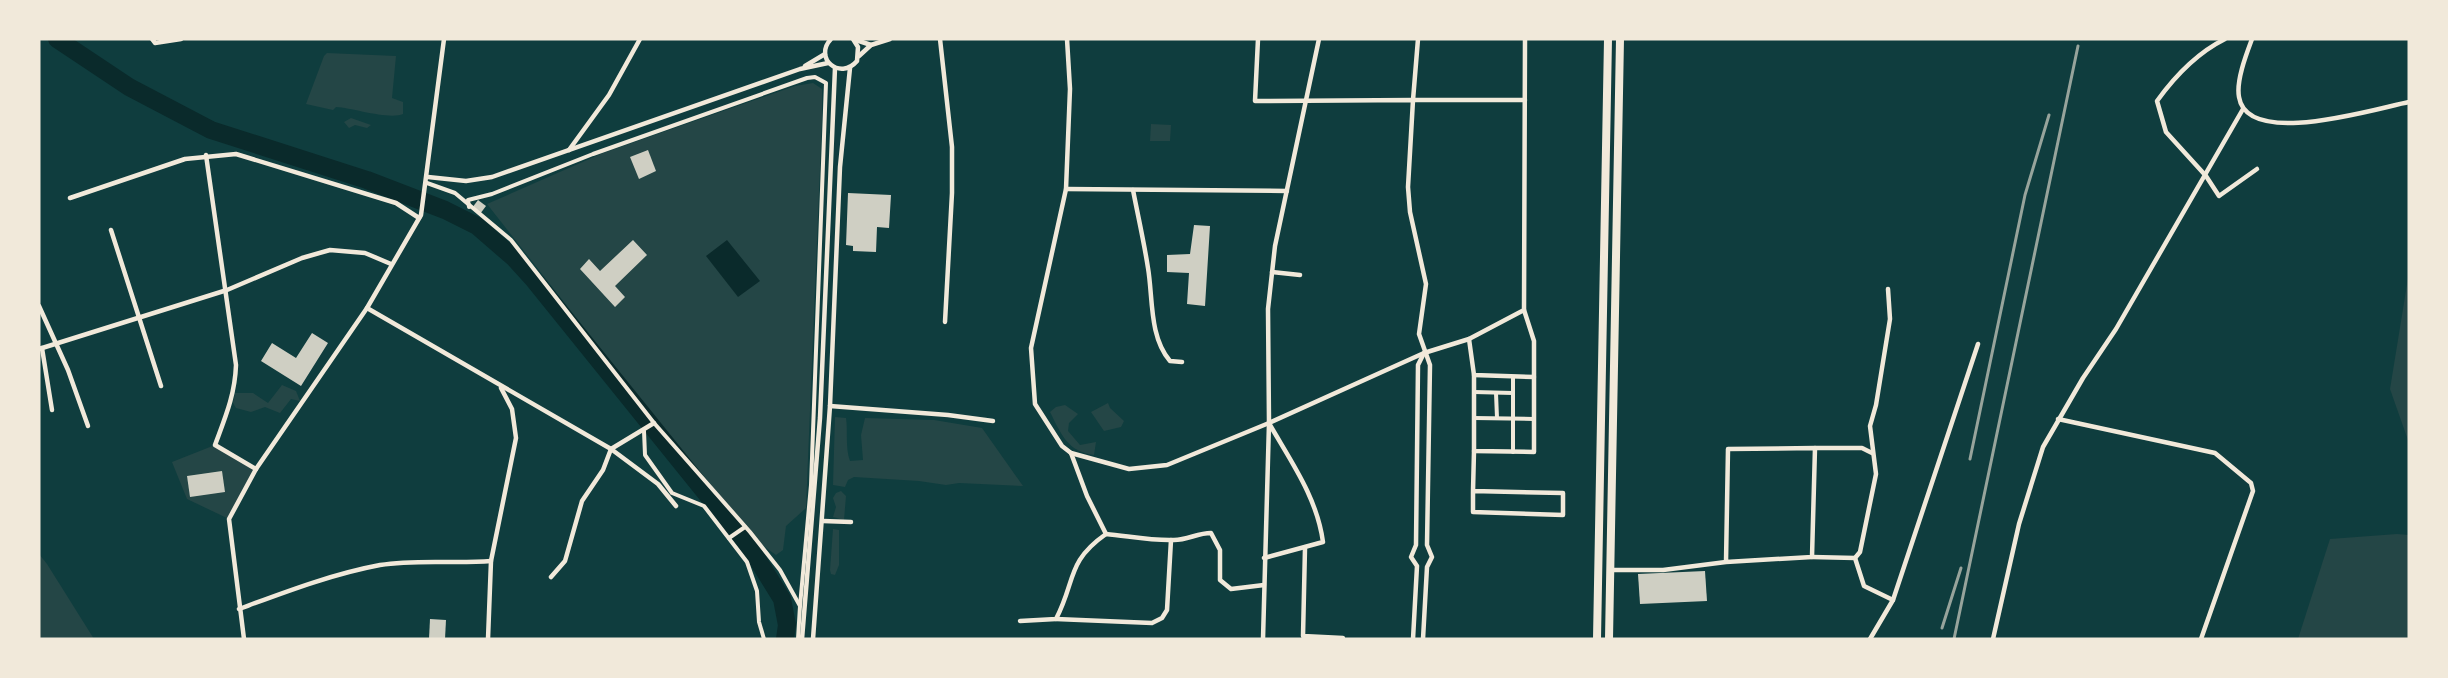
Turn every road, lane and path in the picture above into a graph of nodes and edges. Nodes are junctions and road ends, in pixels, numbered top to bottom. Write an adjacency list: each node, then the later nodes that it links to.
1 (152, 39): 2 (street)
2 (181, 39)
3 (444, 39): 35 (street)
4 (640, 39): 31 (street)
5 (831, 39): 19 (street)
6 (853, 39): 18 (street); 20 (street)
7 (890, 39): 18 (street)
8 (940, 39): 52 (street)
9 (1067, 39): 36 (street)
10 (1258, 39): 28 (street)
11 (1319, 39): 28 (street)
12 (1418, 39): 26 (street)
13 (1525, 39): 27 (street)
14 (1608, 39): 119 (main road)
15 (1620, 39): 100 (main road)
16 (2225, 39): 34 (street)
17 (2252, 39): 30 (street)
18 (871, 45): 20 (street)
19 (825, 54): 21 (street); 24 (street)
20 (859, 57): 23 (street)
21 (828, 63): 22 (street); 24 (street)
22 (835, 68): 23 (street); 114 (street)
23 (850, 68): 67 (street)
24 (800, 69): 31 (street)
25 (2409, 94): 29 (street)
26 (1413, 100): 27 (street); 28 (street); 57 (street)
27 (1525, 100): 50 (street)
28 (1307, 101): 38 (street)
29 (2408, 102): 30 (street)
30 (2243, 109): 34 (street)
31 (567, 151): 35 (street)
32 (206, 155): 39 (street); 41 (street); 47 (street)
33 (2257, 169): 34 (street)
34 (2206, 176): 73 (street)
35 (427, 183): 40 (street); 41 (street)
36 (1066, 189): 37 (street); 83 (street)
37 (1133, 190): 38 (street); 58 (street)
38 (1287, 191): 44 (street)
39 (70, 198)
40 (469, 207): 75 (street); 104 (street)
41 (420, 217): 43 (street)
42 (111, 230): 51 (street)
43 (391, 264): 47 (street); 49 (street)
44 (1272, 272): 45 (street); 76 (street)
45 (1300, 275)
46 (1888, 289): 84 (street)
47 (227, 290): 51 (street); 85 (street)
48 (39, 306): 54 (street)
49 (367, 308): 63 (street); 85 (street)
50 (1524, 310): 53 (street); 61 (street)
51 (137, 316): 54 (street); 62 (street)
52 (945, 322)
53 (1469, 339): 57 (street); 59 (street)
54 (56, 344): 56 (street); 77 (street)
55 (1978, 344): 103 (street)
56 (40, 349): 68 (street)
57 (1424, 353): 76 (street); 117 (street); 118 (street)
58 (1182, 362)
59 (1474, 375): 60 (street); 64 (street)
60 (1513, 377): 61 (street); 66 (street)
61 (1534, 377): 72 (street)
62 (161, 386)
63 (501, 388): 80 (street); 98 (street)
64 (1474, 392): 65 (street); 69 (street)
65 (1496, 393): 66 (street); 70 (street)
66 (1513, 393): 71 (street)
67 (830, 406): 74 (street); 88 (street)
68 (52, 410)
69 (1474, 418): 70 (street); 81 (street)
70 (1497, 418): 71 (street)
71 (1513, 418): 72 (street); 82 (street)
72 (1534, 419): 82 (street)
73 (2058, 419): 122 (street); 123 (street)
74 (993, 421)
75 (654, 423): 78 (street); 90 (street)
76 (1269, 423): 83 (street); 94 (street); 96 (street)
77 (88, 426)
78 (644, 431): 80 (street); 92 (street)
79 (1815, 448): 84 (street); 95 (street); 99 (street)
80 (611, 449): 87 (street); 101 (street)
81 (1474, 450): 82 (street); 86 (street)
82 (1513, 452)
83 (1071, 453): 91 (street)
84 (1872, 453): 97 (street)
85 (256, 469): 105 (street)
86 (1473, 491): 86 (street)
87 (676, 506)
88 (823, 521): 89 (street); 115 (street)
89 (851, 522)
90 (744, 527): 92 (street); 104 (street)
91 (1106, 534): 93 (street); 106 (street)
92 (729, 538): 112 (street)
93 (1171, 540): 102 (street); 106 (street)
94 (1305, 548): 96 (street); 108 (street)
95 (1812, 557): 97 (street); 99 (street)
96 (1264, 558): 102 (street)
97 (1855, 558): 103 (street)
98 (490, 561): 105 (street); 111 (street)
99 (1726, 562): 100 (street)
100 (1612, 570): 120 (main road)
101 (551, 577)
102 (1264, 585): 116 (street)
103 (1893, 600): 121 (street)
104 (800, 606): 113 (street)
105 (239, 609): 110 (street)
106 (1056, 619): 107 (street)
107 (1020, 621)
108 (1302, 638): 109 (street)
109 (1343, 638)
110 (244, 639)
111 (488, 639)
112 (764, 639)
113 (798, 639)
114 (802, 639)
115 (813, 639)
116 (1263, 639)
117 (1413, 639)
118 (1423, 639)
119 (1598, 639)
120 (1609, 639)
121 (1870, 639)
122 (1993, 639)
123 (2202, 639)

